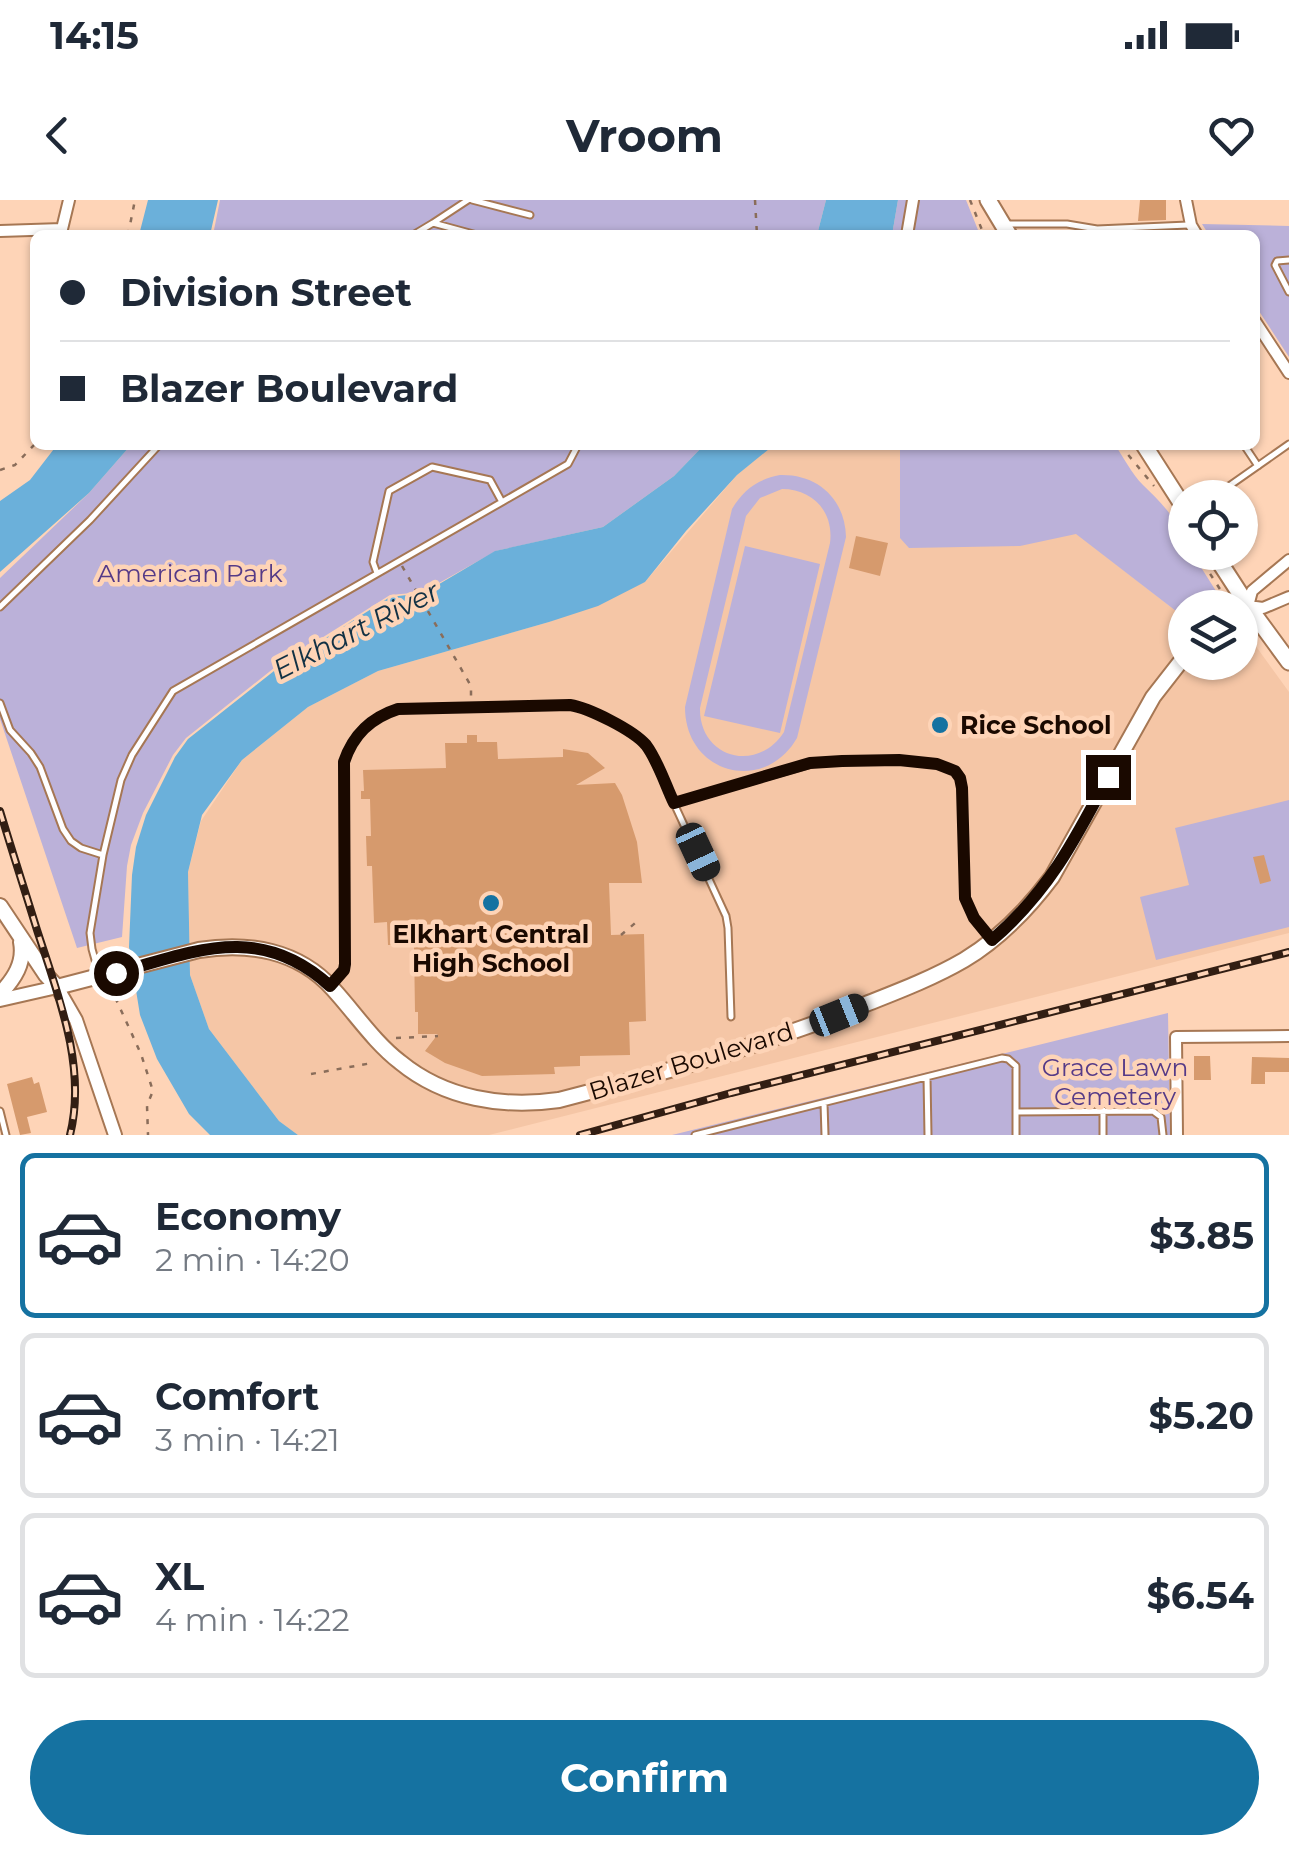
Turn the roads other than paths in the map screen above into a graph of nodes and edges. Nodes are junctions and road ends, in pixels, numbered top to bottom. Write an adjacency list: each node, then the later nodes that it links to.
1 (69, 200): 8 (street)
2 (470, 200): 6 (lane); 7 (lane)
3 (913, 200): 11 (street)
4 (988, 200): 12 (main road)
5 (1186, 200): 14 (street)
6 (530, 215)
7 (433, 223): 9 (lane); 10 (lane)
8 (1, 226)
9 (421, 230)
10 (459, 230)
11 (907, 230)
12 (1006, 230): 13 (lane)
13 (1091, 230)
14 (1195, 230)
15 (1289, 260): 16 (lane)
16 (1289, 292)
17 (1260, 337): 18 (street)
18 (1289, 373)
19 (1289, 444): 24 (lane)
20 (154, 450): 32 (lane)
21 (575, 450): 27 (lane)
22 (1147, 450): 26 (main road)
23 (1247, 450): 24 (lane)
24 (1258, 466): 25 (lane)
25 (1238, 480)
26 (1168, 490)
27 (502, 502): 29 (lane); 29 (lane)
28 (1289, 560): 30 (street)
29 (377, 572): 40 (lane)
30 (1253, 590)
31 (1289, 597): 33 (street)
32 (0, 608)
33 (1258, 608)
34 (1258, 622): 35 (main road)
35 (1282, 644): 36 (main road)
36 (1289, 662)
37 (1168, 678): 43 (main road, Blazer Boulevard)
38 (0, 703): 40 (lane)
39 (674, 803): 43 (lane); 45 (lane); 48 (lane)
40 (103, 855): 44 (lane)
41 (0, 906): 42 (main road)
42 (20, 936): 46 (main road); 47 (main road)
43 (992, 940): 45 (main road, Blazer Boulevard)
44 (108, 979): 45 (main road, Blazer Boulevard); 46 (main road, Blazer Boulevard)
45 (330, 986)
46 (57, 988): 47 (street); 57 (street)
47 (0, 997)
48 (730, 1017)
49 (1289, 1036): 65 (street)
50 (927, 1077): 51 (lane); 54 (lane); 61 (lane)
51 (824, 1103): 55 (lane); 60 (lane)
52 (1103, 1110): 54 (lane); 63 (lane); 64 (lane)
53 (0, 1111): 56 (lane)
54 (1016, 1112): 62 (lane)
55 (722, 1128): 58 (lane); 59 (lane)
56 (6, 1135)
57 (115, 1135)
58 (695, 1135)
59 (714, 1135)
60 (825, 1135)
61 (928, 1135)
62 (1016, 1135)
63 (1103, 1135)
64 (1163, 1135)
65 (1178, 1135)

